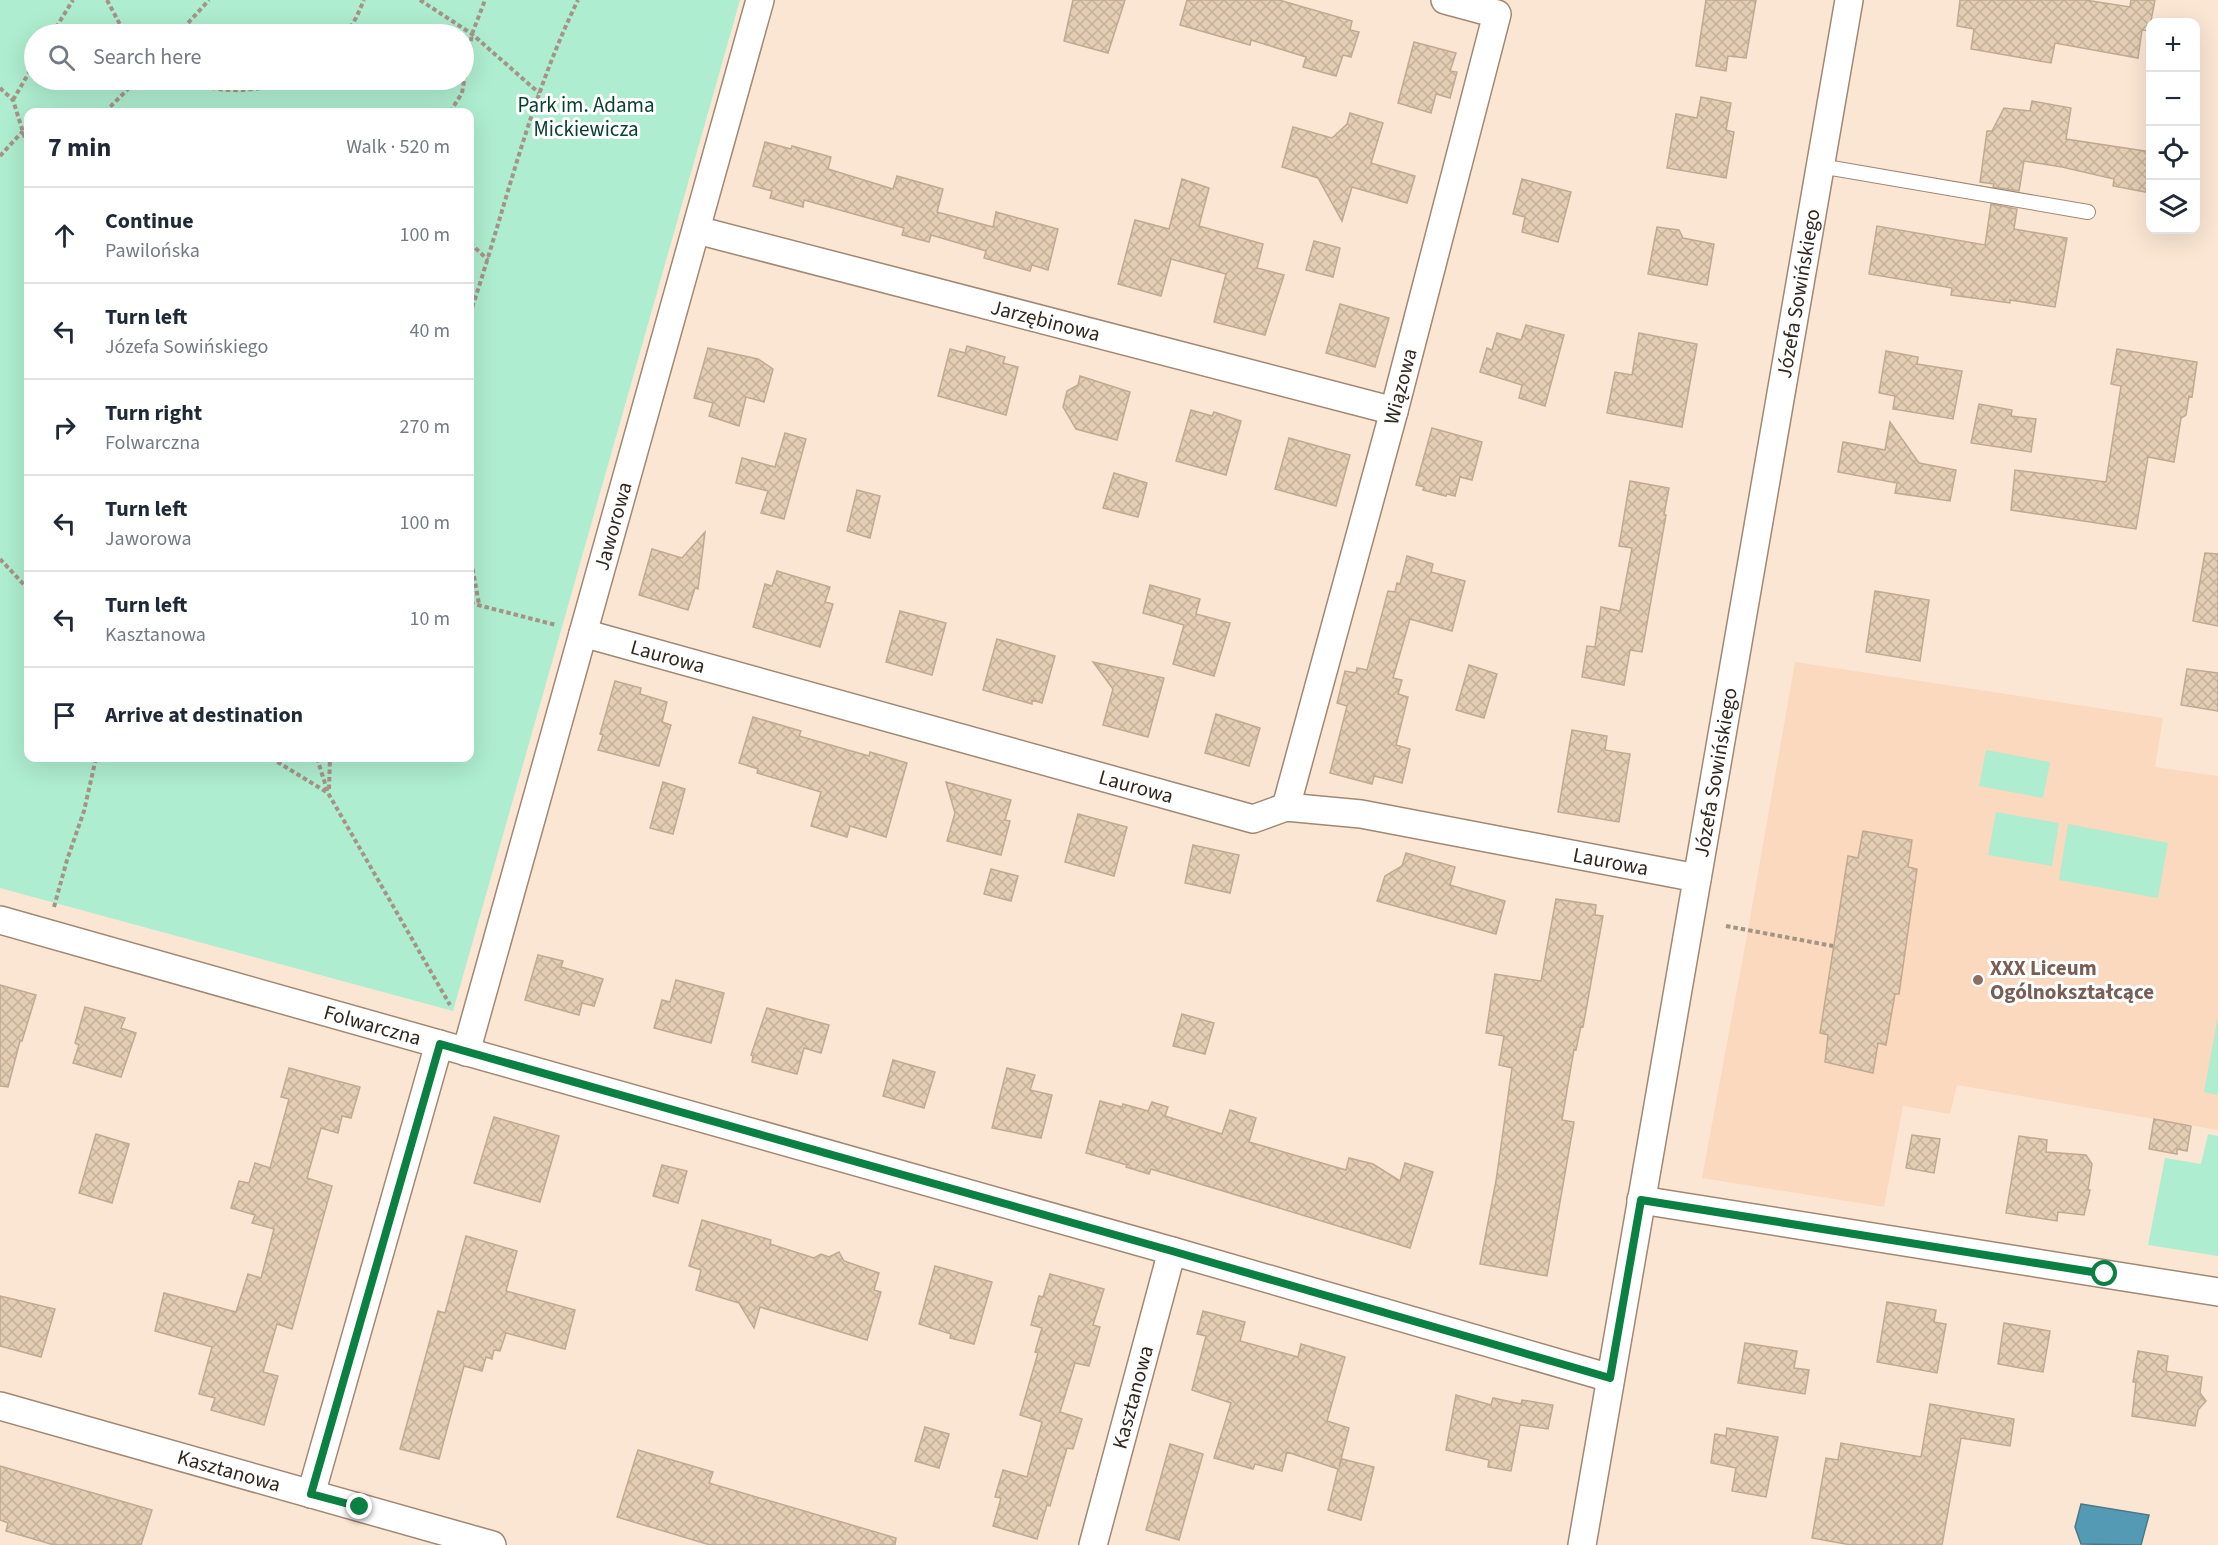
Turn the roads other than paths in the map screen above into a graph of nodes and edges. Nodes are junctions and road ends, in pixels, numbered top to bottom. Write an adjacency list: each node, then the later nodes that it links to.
1 (760, 0): 6 (street, Jaworowa)
2 (1445, 0): 7 (street, Wiązowa)
3 (1849, 0): 4 (street, Józefa Sowińskiego)
4 (1820, 166): 5 (lane); 10 (street, Józefa Sowińskiego)
5 (2088, 212)
6 (697, 230): 7 (street, Jarzębinowa); 8 (street, Jaworowa)
7 (1394, 411): 9 (street, Wiązowa)
8 (583, 633): 9 (street, Laurowa); 13 (street, Jaworowa)
9 (1286, 807): 10 (street, Laurowa)
10 (1697, 879): 14 (street, Józefa Sowińskiego)
11 (0, 920): 12 (street, Folwarczna)
12 (440, 1044): 13 (street, Folwarczna); 19 (street)
13 (466, 1052): 15 (street, Folwarczna)
14 (1641, 1200): 16 (street); 17 (street, Józefa Sowińskiego)
15 (1172, 1251): 17 (street, Folwarczna); 21 (street, Kasztanowa)
16 (2218, 1292)
17 (1610, 1378): 22 (street, Józefa Sowińskiego)
18 (0, 1406): 19 (street, Kasztanowa)
19 (311, 1494): 20 (street, Kasztanowa)
20 (492, 1545)
21 (1093, 1545)
22 (1582, 1545)

